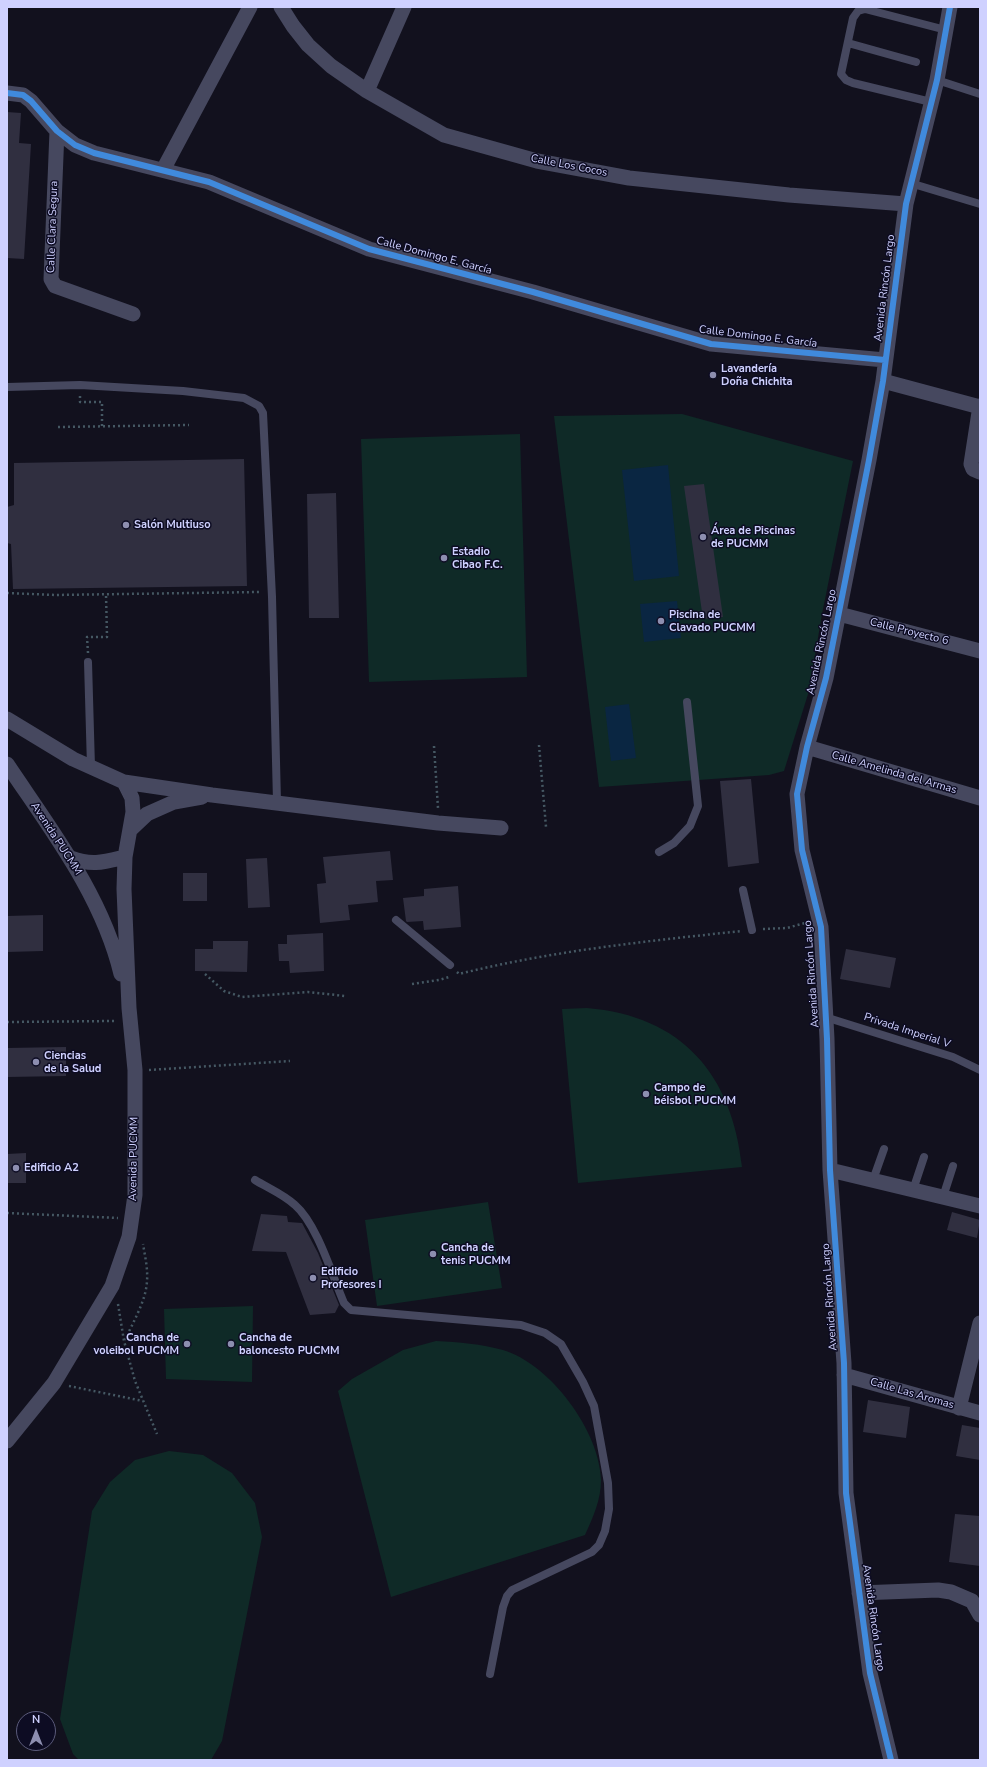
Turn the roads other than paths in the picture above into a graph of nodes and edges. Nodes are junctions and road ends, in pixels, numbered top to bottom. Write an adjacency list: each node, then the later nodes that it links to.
1 (250, 7): 14 (street)
2 (281, 7): 9 (street, Calle Los Cocos)
3 (404, 7): 9 (street)
4 (950, 7): 5 (street, Avenida Rincón Largo)
5 (946, 30): 6 (lane); 8 (street, Avenida Rincón Largo)
6 (848, 43): 7 (lane); 12 (lane)
7 (916, 62)
8 (937, 80): 11 (lane); 12 (street, Avenida Rincón Largo)
9 (367, 91): 16 (street, Calle Los Cocos)
10 (7, 93): 13 (street, Calle Domingo E. García)
11 (980, 94)
12 (931, 102): 15 (street, Avenida Rincón Largo)
13 (57, 131): 14 (street, Calle Domingo E. García); 18 (street, Calle Clara Segura)
14 (164, 170): 19 (street, Calle Domingo E. García)
15 (910, 184): 16 (street, Avenida Rincón Largo); 17 (lane)
16 (906, 204): 19 (street, Avenida Rincón Largo)
17 (980, 204)
18 (134, 314)
19 (885, 360): 20 (street, Avenida Rincón Largo)
20 (883, 381): 22 (street); 24 (street, Avenida Rincón Largo)
21 (7, 387): 35 (lane)
22 (980, 406): 23 (street)
23 (979, 472)
24 (839, 614): 25 (street, Calle Proyecto 6); 29 (street, Avenida Rincón Largo)
25 (980, 651)
26 (88, 662): 31 (lane)
27 (687, 702): 38 (lane)
28 (7, 719): 31 (street)
29 (807, 748): 34 (street, Calle Amelinda del Armas); 46 (street, Avenida Rincón Largo)
30 (7, 764): 40 (street, Avenida PUCMM)
31 (91, 767): 32 (street)
32 (124, 782): 33 (street); 37 (street, Avenida PUCMM)
33 (212, 795): 35 (street); 37 (street)
34 (980, 798)
35 (277, 802): 36 (street)
36 (500, 828)
37 (130, 830): 39 (street, Avenida PUCMM)
38 (659, 852)
39 (125, 857): 40 (street); 45 (street, Avenida PUCMM)
40 (71, 858): 45 (street, Avenida PUCMM)
41 (743, 890): 43 (lane)
42 (396, 920): 44 (lane)
43 (752, 930)
44 (450, 965)
45 (129, 1014): 61 (street, Avenida PUCMM)
46 (825, 1017): 47 (lane, Privada Imperial V); 51 (street, Avenida Rincón Largo)
47 (980, 1070)
48 (884, 1149): 53 (lane)
49 (924, 1157): 54 (lane)
50 (952, 1166): 55 (lane)
51 (830, 1170): 53 (street); 58 (street, Avenida Rincón Largo)
52 (255, 1180): 64 (lane)
53 (873, 1180): 54 (street)
54 (913, 1190): 55 (street)
55 (943, 1197): 56 (street)
56 (980, 1206)
57 (980, 1323): 59 (street)
58 (844, 1375): 59 (street, Calle Las Aromas); 62 (street, Avenida Rincón Largo)
59 (958, 1408): 60 (street, Calle Las Aromas)
60 (980, 1413)
61 (7, 1441)
62 (860, 1593): 63 (street); 65 (street, Avenida Rincón Largo)
63 (980, 1615)
64 (490, 1674)
65 (891, 1760)

